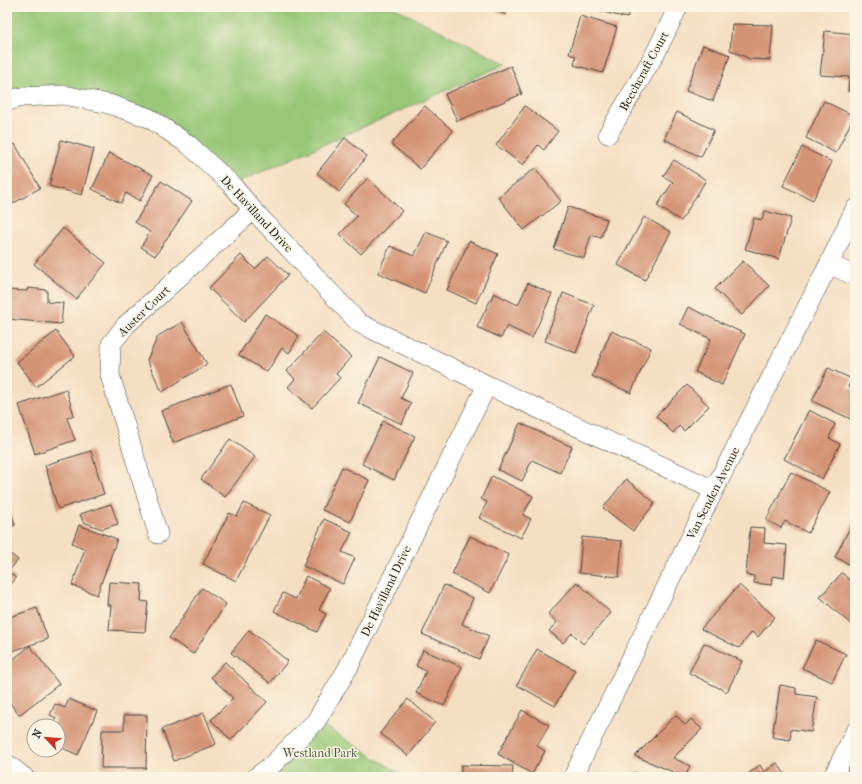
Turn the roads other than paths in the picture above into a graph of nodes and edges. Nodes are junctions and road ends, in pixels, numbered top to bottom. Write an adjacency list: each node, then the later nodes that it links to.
1 (678, 7): 3 (street, Beechcraft Court)
2 (7, 101): 5 (street, De Havilland Drive)
3 (608, 134)
4 (855, 209): 6 (street, Van Senden Avenue)
5 (253, 210): 8 (street, De Havilland Drive); 10 (street, Auster Court)
6 (829, 264): 7 (street); 9 (street, Van Senden Avenue)
7 (855, 276)
8 (487, 384): 9 (street, De Havilland Drive); 14 (street, De Havilland Drive)
9 (714, 490): 15 (street, Van Senden Avenue)
10 (158, 534)
11 (855, 732): 16 (street)
12 (7, 764): 13 (street)
13 (24, 777)
14 (256, 777)
15 (573, 777)
16 (833, 777)

